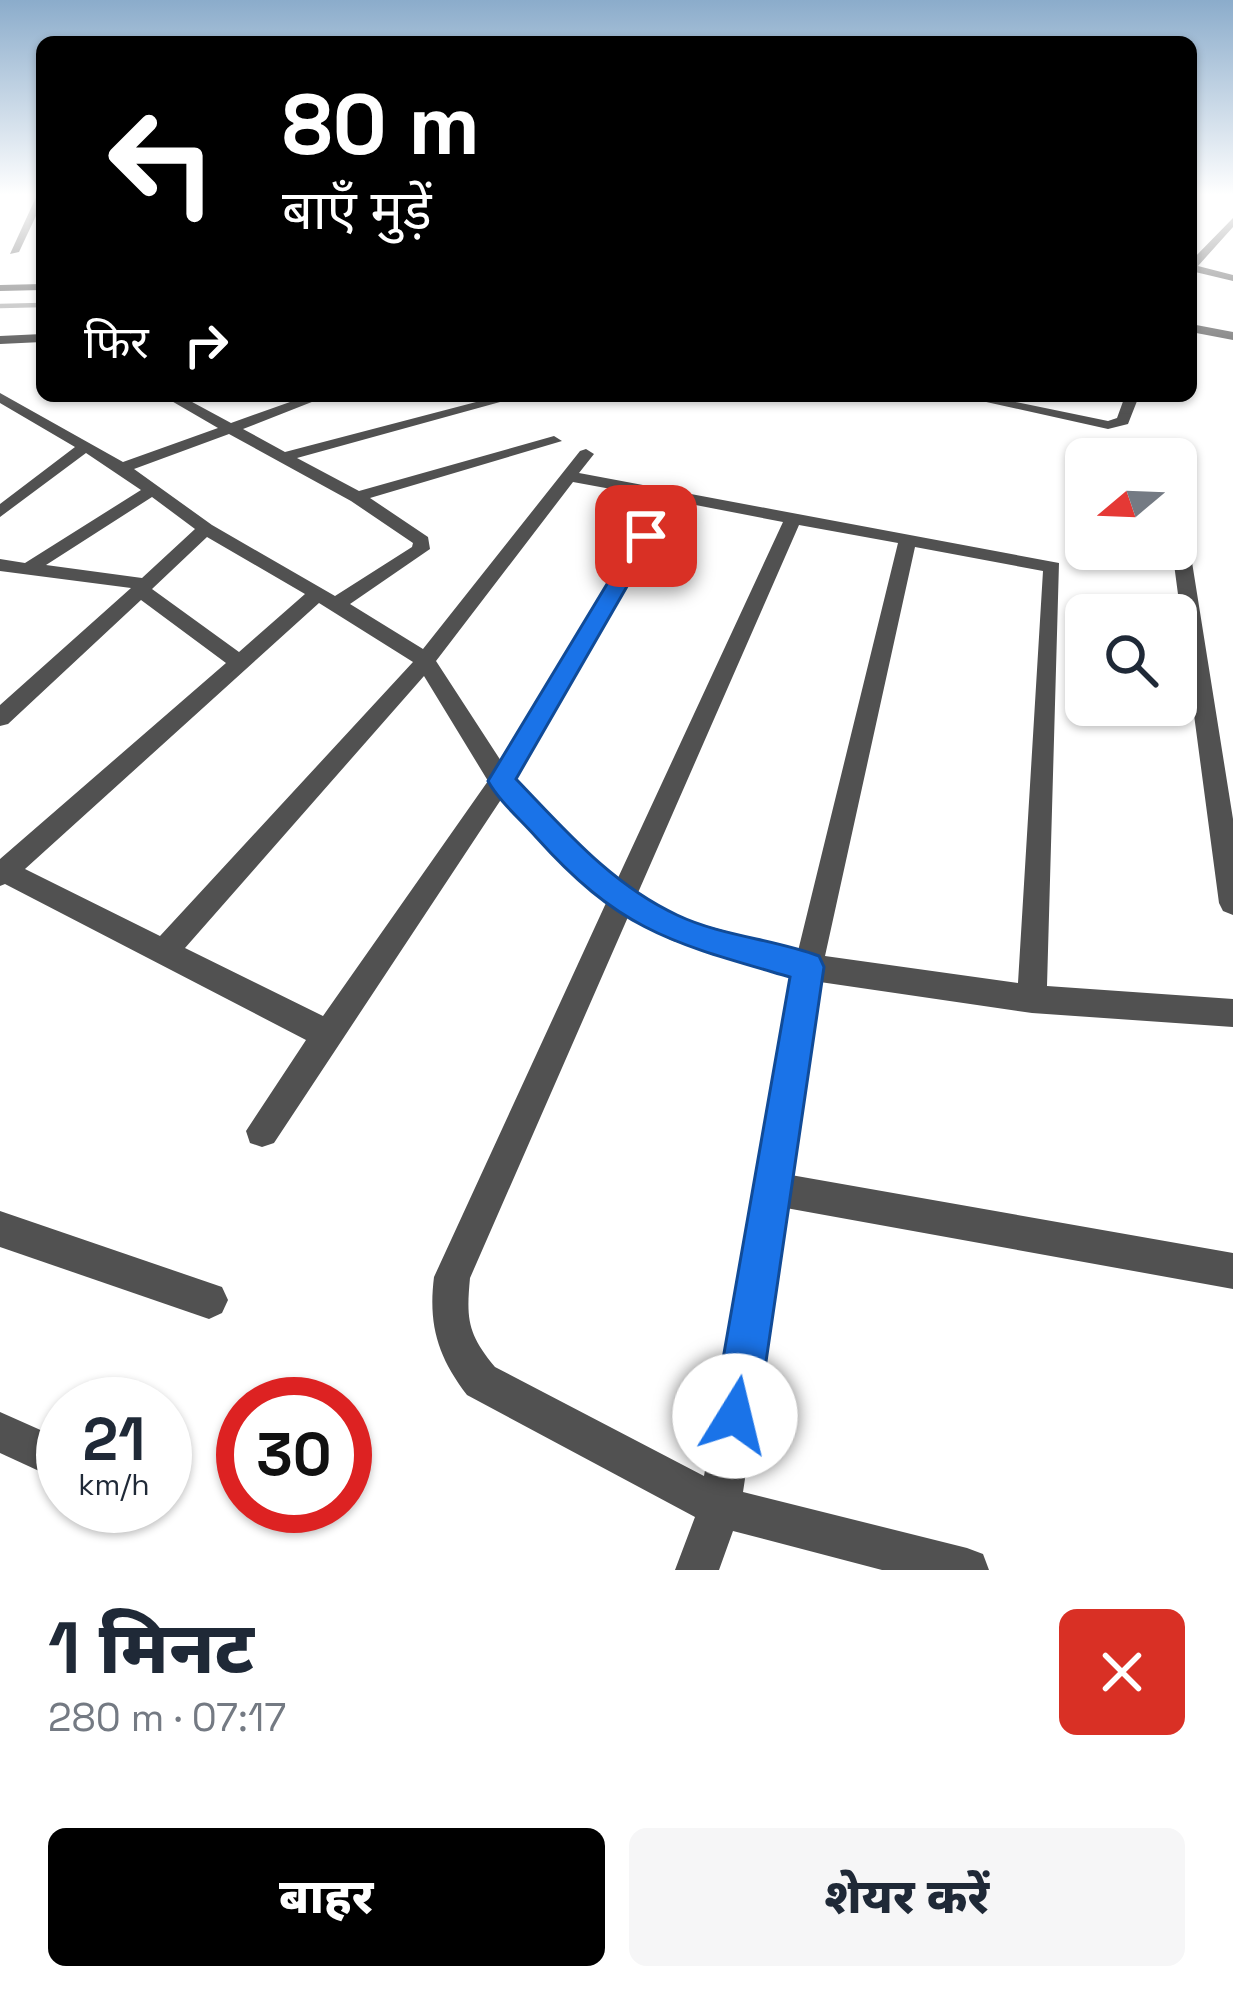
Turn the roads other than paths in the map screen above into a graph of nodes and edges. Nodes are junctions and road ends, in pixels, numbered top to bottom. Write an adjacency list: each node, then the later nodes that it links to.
1 (1197, 269): 2 (street)
2 (1233, 278)
3 (36, 287): 4 (street)
4 (0, 288)
5 (1197, 329): 6 (street)
6 (1233, 336)
7 (36, 338): 8 (street)
8 (0, 340)
9 (0, 397): 21 (street)
10 (181, 402): 17 (street)
11 (282, 402): 17 (street)
12 (288, 402): 16 (street)
13 (492, 402): 20 (street)
14 (995, 402): 15 (street)
15 (1130, 402)
16 (302, 418)
17 (227, 428): 23 (street); 24 (street)
18 (315, 431): 20 (street)
19 (554, 441): 28 (street)
20 (327, 444): 23 (street)
21 (84, 447): 24 (street); 29 (street)
22 (586, 454): 25 (street)
23 (284, 457): 28 (street)
24 (122, 468): 26 (street)
25 (569, 476): 27 (street); 38 (street)
26 (152, 490): 31 (street); 34 (street)
27 (670, 495): 30 (street); 41 (street)
28 (357, 497): 37 (street)
29 (0, 512)
30 (794, 517): 32 (street); 43 (street)
31 (206, 529): 36 (street); 37 (street)
32 (908, 538): 46 (street); 47 (street)
33 (0, 565): 34 (street)
34 (28, 568): 36 (street)
35 (1184, 570): 44 (street)
36 (144, 587): 39 (street); 40 (street)
37 (327, 599): 38 (street); 39 (street)
38 (425, 661): 41 (street); 45 (street)
39 (239, 662): 42 (street)
40 (0, 718)
41 (501, 781): 43 (street); 49 (street)
42 (2, 873): 45 (street)
43 (623, 901): 46 (street); 57 (street)
44 (1233, 903)
45 (164, 951): 49 (street)
46 (808, 967): 47 (street); 51 (street)
47 (1032, 999): 48 (street)
48 (1233, 1013)
49 (326, 1034): 50 (street)
50 (262, 1131)
51 (774, 1189): 53 (street); 57 (street)
52 (0, 1229): 54 (street)
53 (1233, 1271)
54 (209, 1300)
55 (0, 1432): 56 (street)
56 (36, 1449)
57 (720, 1508): 58 (street); 59 (street)
58 (697, 1570)
59 (967, 1570)

